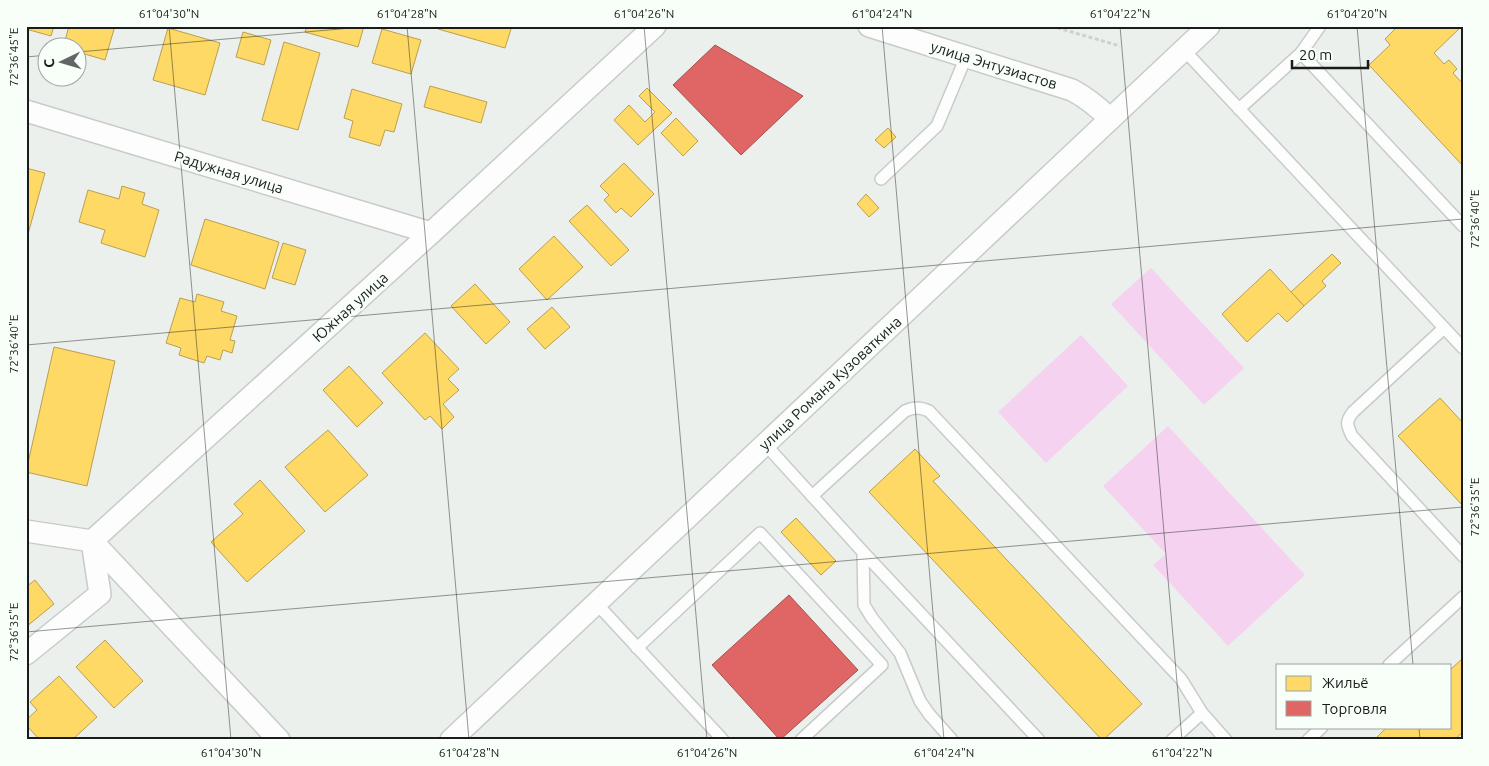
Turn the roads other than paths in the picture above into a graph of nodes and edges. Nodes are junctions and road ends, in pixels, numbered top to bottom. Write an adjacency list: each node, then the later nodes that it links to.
1 (654, 26): 13 (street, Южная улица)
2 (869, 26): 7 (street, улица Энтузиастов)
3 (1209, 26): 5 (street, улица Романа Кузоваткина)
4 (1320, 26): 6 (lane)
5 (1184, 50): 8 (lane); 10 (street, улица Романа Кузоваткина)
6 (1301, 53): 8 (lane); 12 (lane)
7 (966, 57): 10 (street, улица Энтузиастов); 11 (lane)
8 (1239, 109): 14 (lane)
9 (26, 111): 13 (street, Радужная улица)
10 (1110, 120): 16 (street, улица Романа Кузоваткина)
11 (881, 179)
12 (1463, 226)
13 (431, 233): 19 (street, Южная улица)
14 (1444, 328): 15 (lane); 21 (lane)
15 (1463, 348)
16 (765, 444): 17 (lane); 23 (street, улица Романа Кузоваткина)
17 (812, 496): 20 (lane); 27 (lane)
18 (26, 531): 19 (street)
19 (92, 541): 25 (street); 29 (street)
20 (863, 552): 33 (lane); 34 (lane)
21 (1463, 556)
22 (1463, 597): 26 (lane)
23 (596, 603): 24 (lane); 30 (street, улица Романа Кузоваткина)
24 (637, 648): 31 (lane); 32 (lane)
25 (26, 654)
26 (1390, 664)
27 (1202, 713): 35 (lane); 36 (lane)
28 (1321, 728): 37 (lane)
29 (279, 740)
30 (451, 740)
31 (722, 740)
32 (801, 740)
33 (952, 740)
34 (1038, 740)
35 (1172, 740)
36 (1226, 740)
37 (1308, 740)

